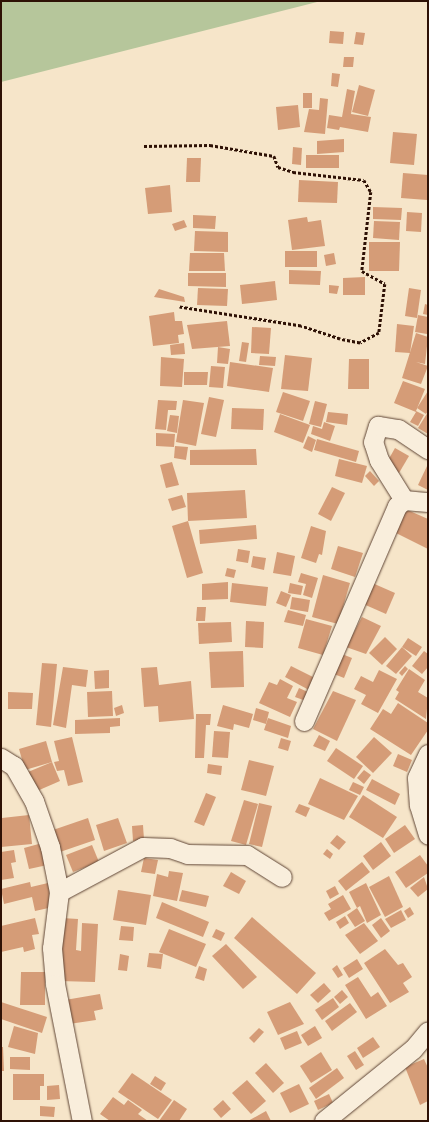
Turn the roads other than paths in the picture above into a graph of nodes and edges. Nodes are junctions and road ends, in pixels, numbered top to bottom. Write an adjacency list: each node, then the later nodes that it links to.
1 (428, 449): 2 (street)
2 (404, 500): 3 (street); 4 (street)
3 (428, 502)
4 (304, 721)
5 (428, 754): 7 (street)
6 (1, 758): 9 (street)
7 (428, 835)
8 (282, 877): 9 (street)
9 (59, 892): 11 (street)
10 (428, 1031): 12 (street)
11 (82, 1121)
12 (324, 1121)

